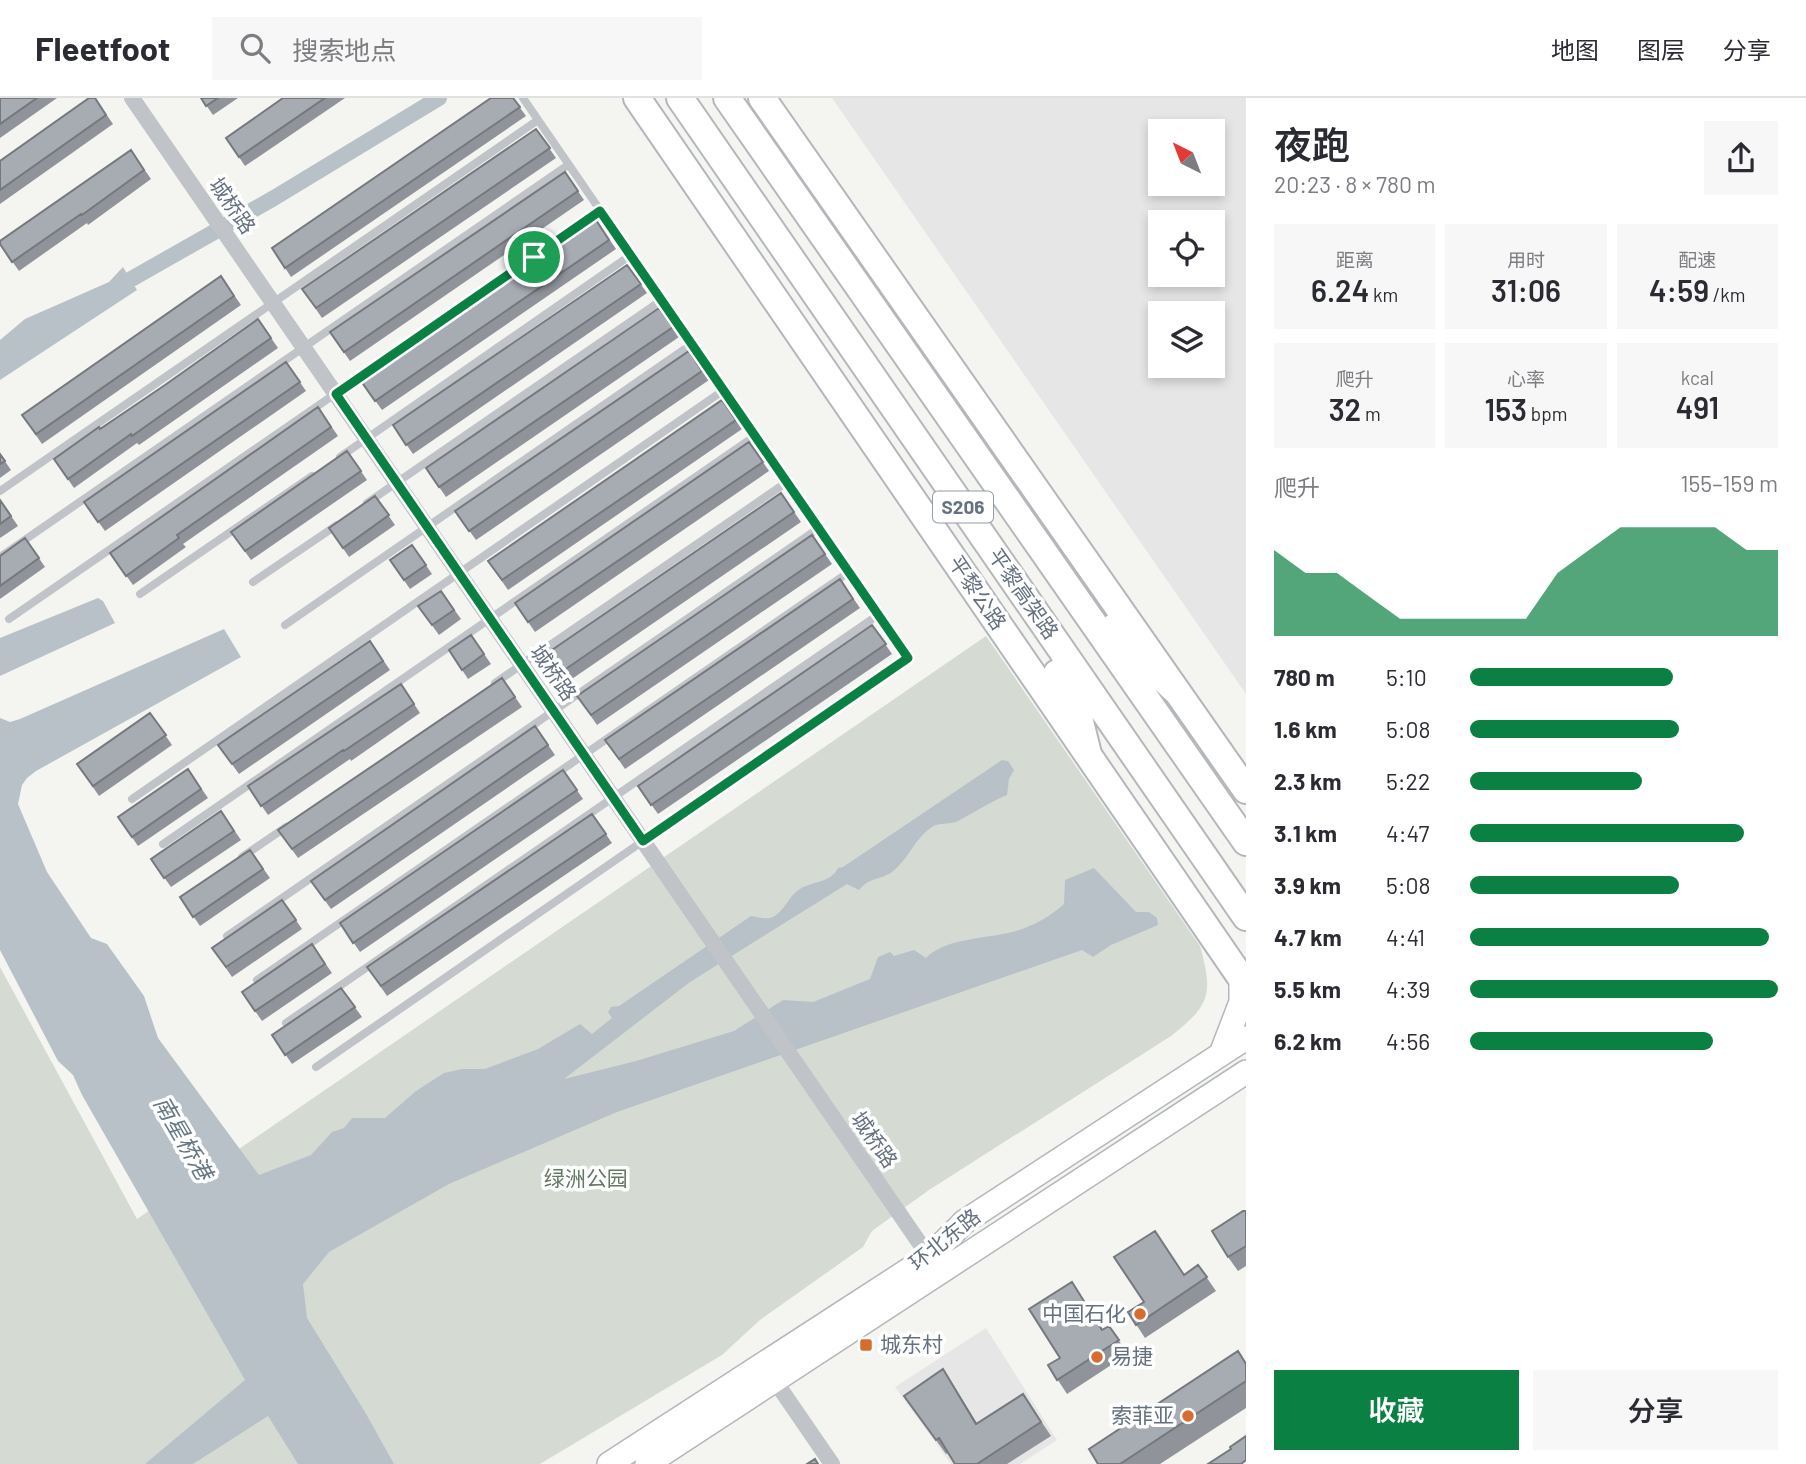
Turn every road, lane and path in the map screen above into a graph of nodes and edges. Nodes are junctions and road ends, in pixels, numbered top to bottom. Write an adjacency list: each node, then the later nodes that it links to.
1 (132, 98): 14 (street, 城桥路)
2 (523, 98): 7 (lane)
3 (637, 98): 44 (main road, 平黎公路)
4 (680, 98): 11 (main road, 平黎高架路 / S206)
5 (727, 98): 9 (main road, 平黎高架路 / S206)
6 (762, 98): 41 (main road)
7 (538, 120): 8 (lane); 14 (lane)
8 (568, 164): 10 (lane); 16 (lane)
9 (793, 193): 41 (main road); 50 (main road, 平黎高架路 / S206)
10 (600, 211): 12 (lane); 18 (lane)
11 (762, 216): 44 (main road); 53 (main road, 平黎高架路 / S206)
12 (631, 256): 13 (lane); 20 (lane)
13 (662, 300): 15 (lane); 24 (lane)
14 (273, 303): 16 (street, 城桥路); 25 (lane)
15 (692, 344): 17 (lane); 28 (lane)
16 (304, 347): 18 (street, 城桥路); 30 (lane)
17 (724, 390): 19 (lane); 32 (lane)
18 (336, 394): 20 (street, 城桥路); 36 (lane)
19 (755, 436): 23 (lane); 37 (lane)
20 (366, 438): 21 (lane); 24 (street, 城桥路)
21 (331, 463)
22 (320, 471): 34 (lane)
23 (787, 482): 29 (lane); 39 (lane)
24 (397, 483): 26 (lane); 28 (street, 城桥路)
25 (0, 491)
26 (362, 507)
27 (341, 522): 33 (lane)
28 (427, 527): 32 (street, 城桥路); 38 (lane)
29 (818, 528): 31 (lane); 42 (lane)
30 (0, 557)
31 (849, 572): 35 (lane); 43 (lane)
32 (459, 573): 37 (street, 城桥路); 47 (lane)
33 (253, 582)
34 (140, 594)
35 (878, 615): 46 (lane); 49 (lane)
36 (9, 619)
37 (490, 619): 39 (street, 城桥路); 51 (lane)
38 (285, 625)
39 (522, 664): 40 (lane); 42 (street, 城桥路)
40 (486, 689)
41 (1175, 690): 45 (main road)
42 (554, 710): 43 (street, 城桥路); 54 (lane)
43 (584, 754): 46 (street, 城桥路); 55 (lane)
44 (1088, 754): 56 (main road, 平黎公路)
45 (1246, 790)
46 (613, 797): 49 (street, 城桥路); 57 (lane)
47 (132, 799)
48 (296, 820): 52 (lane)
49 (643, 841): 60 (lane); 62 (street, 城桥路)
50 (1246, 842)
51 (163, 844)
52 (240, 859)
53 (1246, 917)
54 (227, 936)
55 (257, 980)
56 (1243, 981): 59 (main road)
57 (286, 1023)
58 (1246, 1038): 59 (main road, 环北东路)
59 (1222, 1054): 62 (main road, 环北东路)
60 (316, 1066)
61 (1240, 1079): 62 (main road, 环北东路)
62 (935, 1264): 63 (main road, 环北东路); 64 (main road, 环北东路)
63 (775, 1381): 65 (main road, 环北东路); 66 (street)
64 (609, 1464)
65 (648, 1464)
66 (832, 1464)

